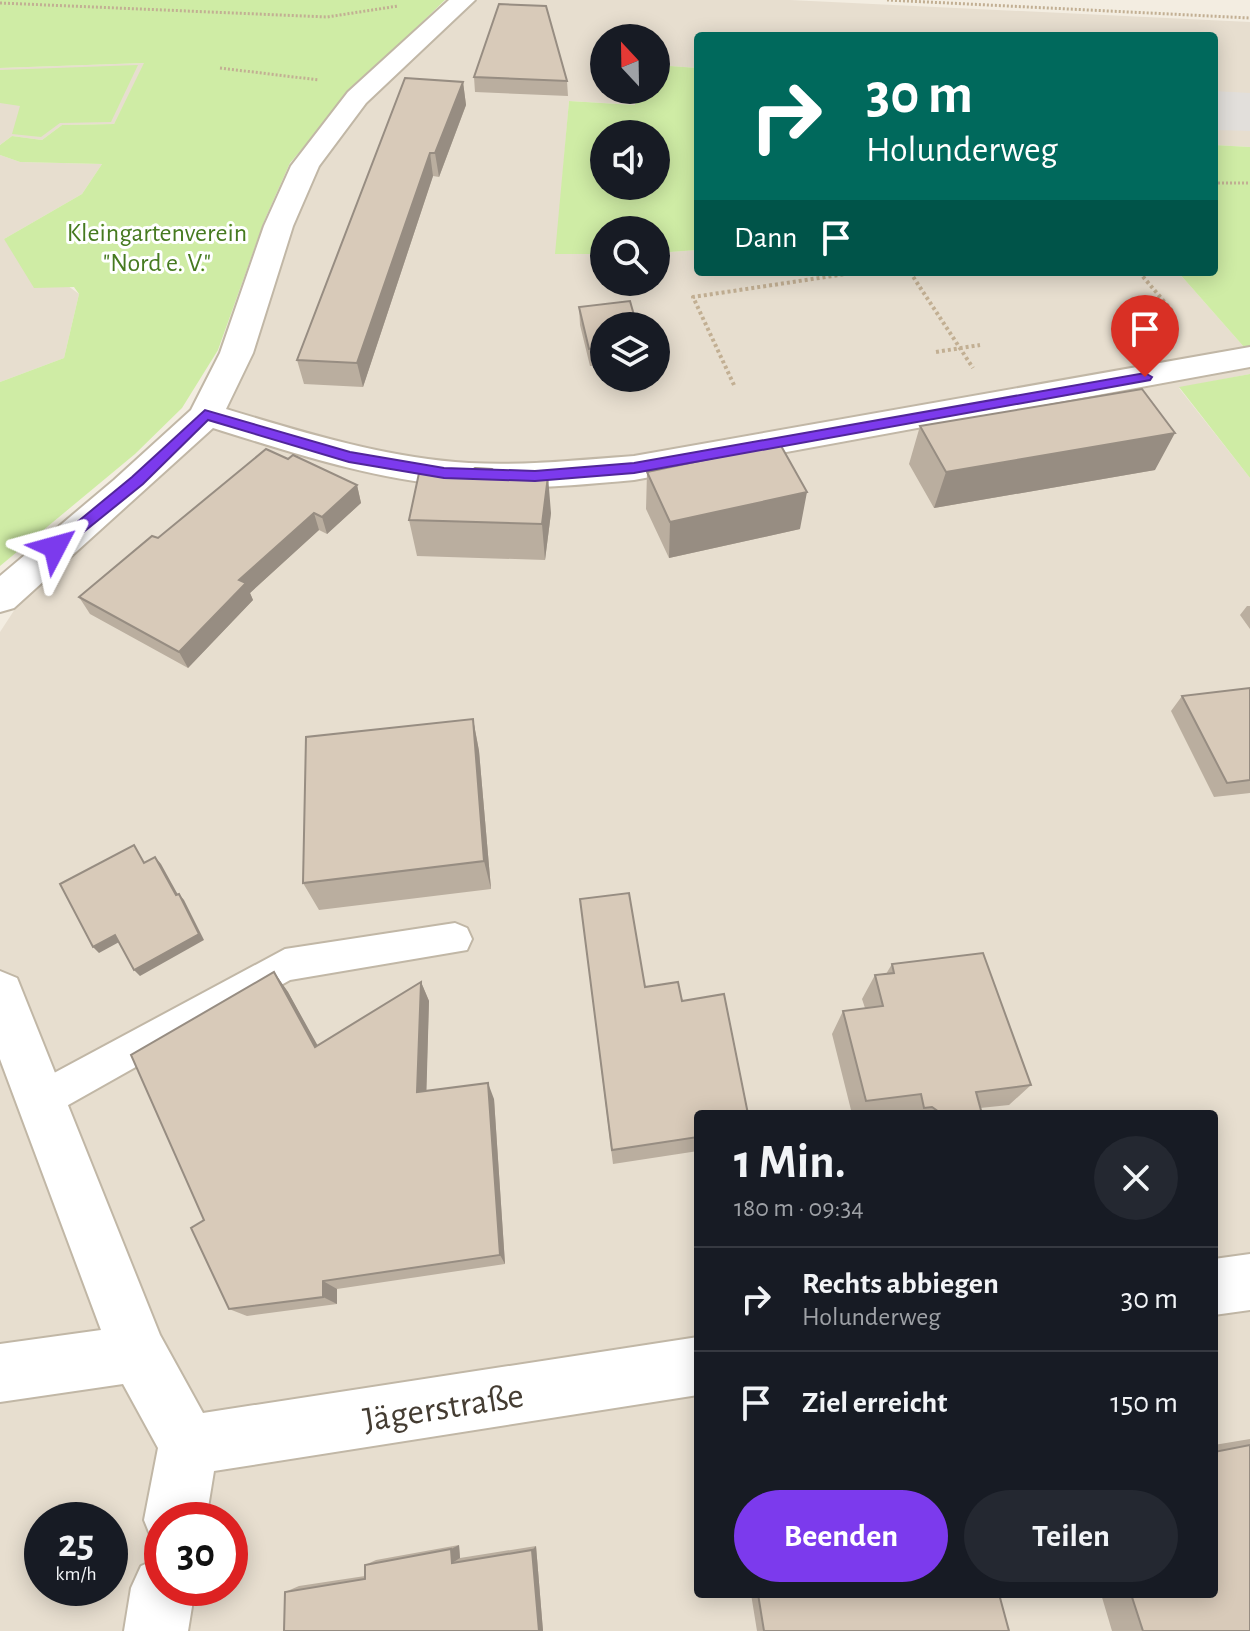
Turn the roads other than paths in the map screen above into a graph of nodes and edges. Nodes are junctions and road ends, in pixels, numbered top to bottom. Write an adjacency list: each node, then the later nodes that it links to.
1 (460, 2): 3 (street)
2 (1250, 357): 3 (street)
3 (205, 414): 4 (street)
4 (0, 598)
5 (455, 939): 7 (lane)
6 (0, 994): 7 (street)
7 (41, 1100): 10 (street)
8 (1250, 1282): 9 (street)
9 (1218, 1286)
10 (138, 1353): 12 (street); 13 (street)
11 (694, 1367): 13 (street, Jägerstraße)
12 (0, 1373)
13 (188, 1445): 14 (street)
14 (178, 1502)
15 (160, 1606): 16 (street)
16 (156, 1631)

